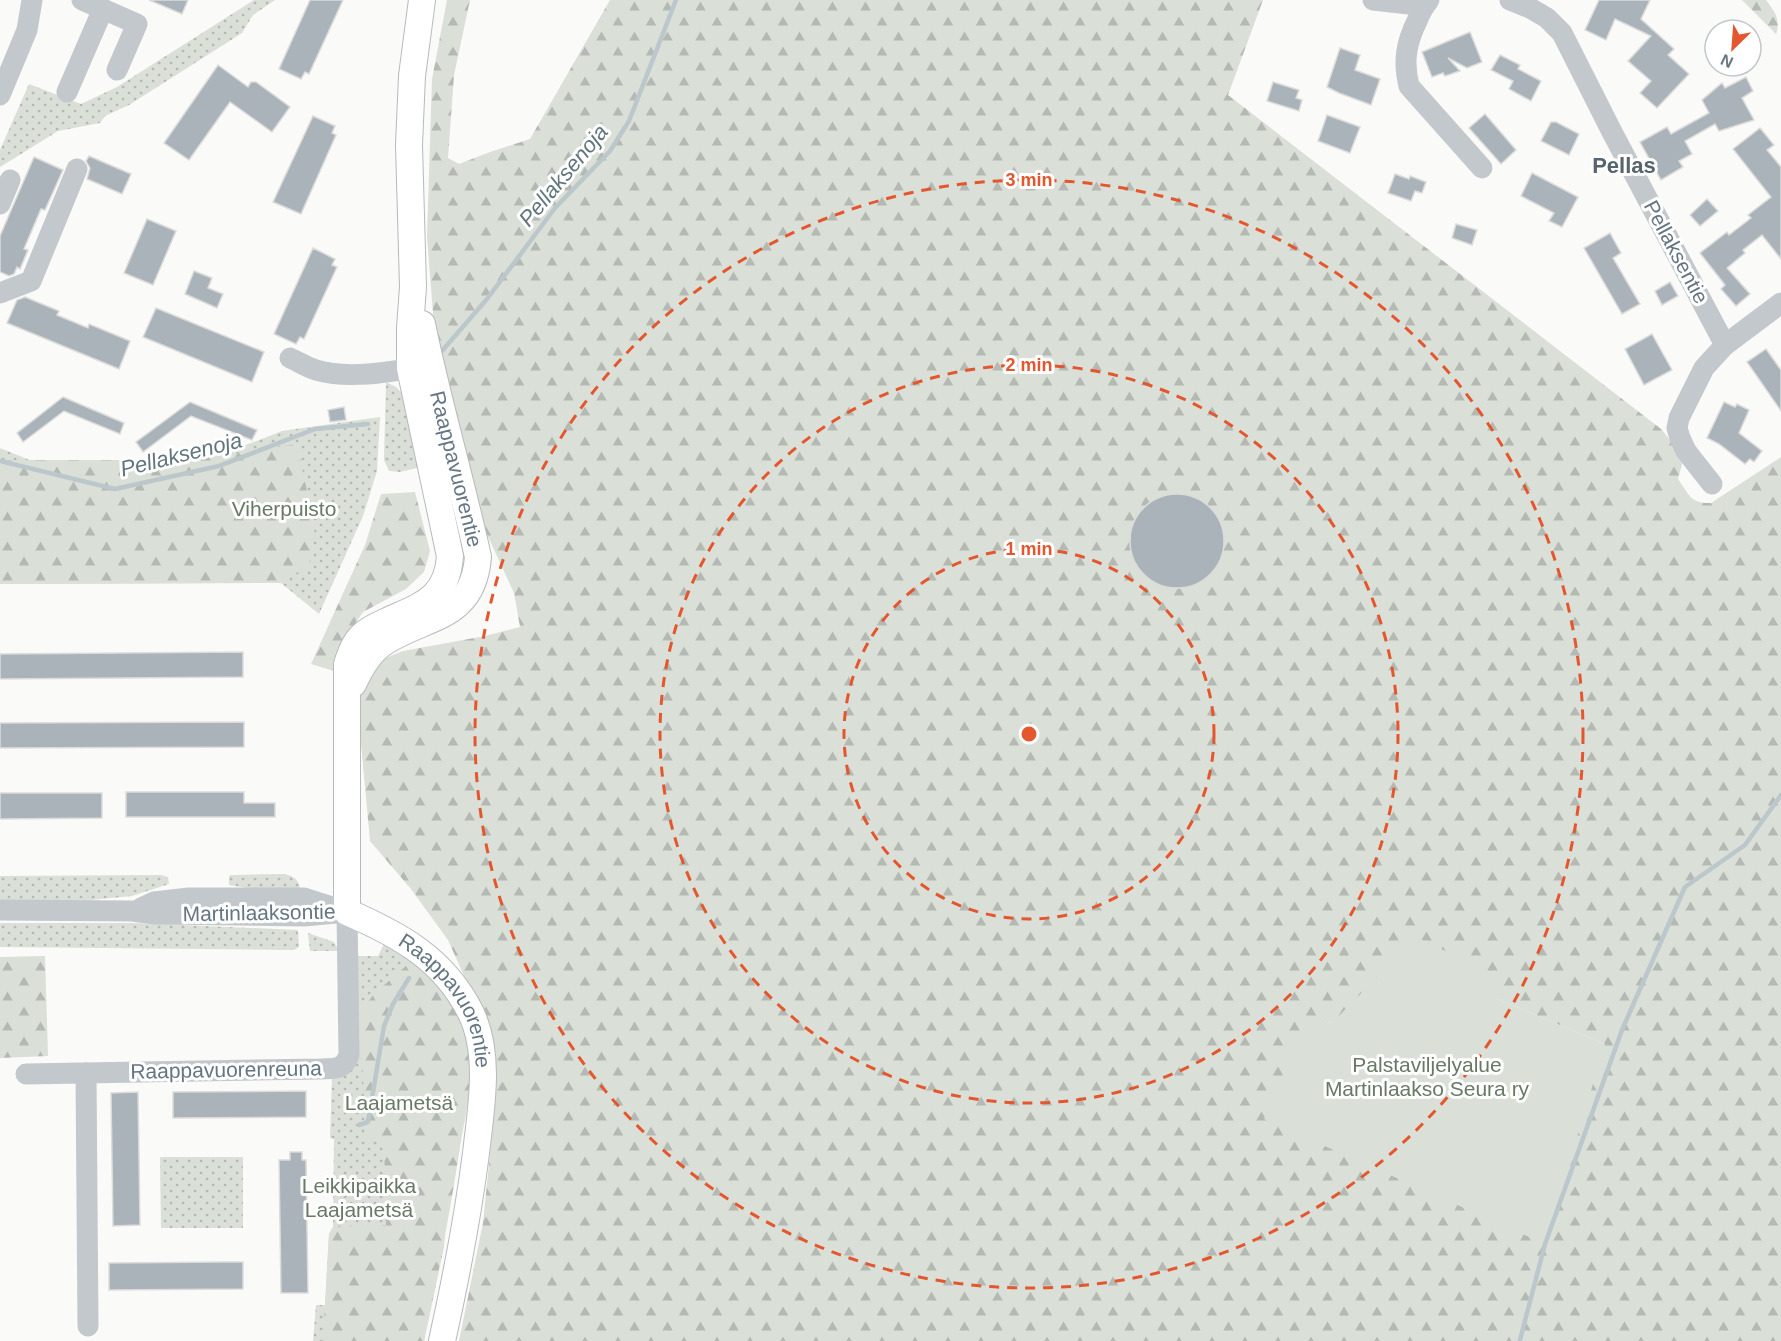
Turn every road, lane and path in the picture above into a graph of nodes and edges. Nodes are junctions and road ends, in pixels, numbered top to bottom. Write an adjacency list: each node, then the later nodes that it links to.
1 (82, 0): 7 (street)
2 (422, 0): 19 (main road, Raappavuorentie)
3 (1373, 0): 6 (street)
4 (1510, 0): 17 (street, Pellaksentie)
5 (31, 2): 10 (street)
6 (1426, 4): 11 (street)
7 (103, 9): 8 (street); 9 (street)
8 (117, 70)
9 (67, 92)
10 (0, 95)
11 (1482, 168)
12 (77, 169): 15 (street)
13 (10, 180): 14 (street)
14 (0, 204)
15 (6, 286)
16 (1781, 303): 17 (street)
17 (1725, 345): 20 (street)
18 (290, 358): 19 (street)
19 (420, 367): 22 (main road, Raappavuorentie)
20 (1712, 484)
21 (0, 910): 22 (street, Martinlaaksontie)
22 (347, 912): 23 (street, Raappavuorenreuna); 26 (main road, Raappavuorentie)
23 (86, 1073): 24 (street, Raappavuorenreuna); 25 (street)
24 (26, 1074)
25 (88, 1326)
26 (442, 1341)

